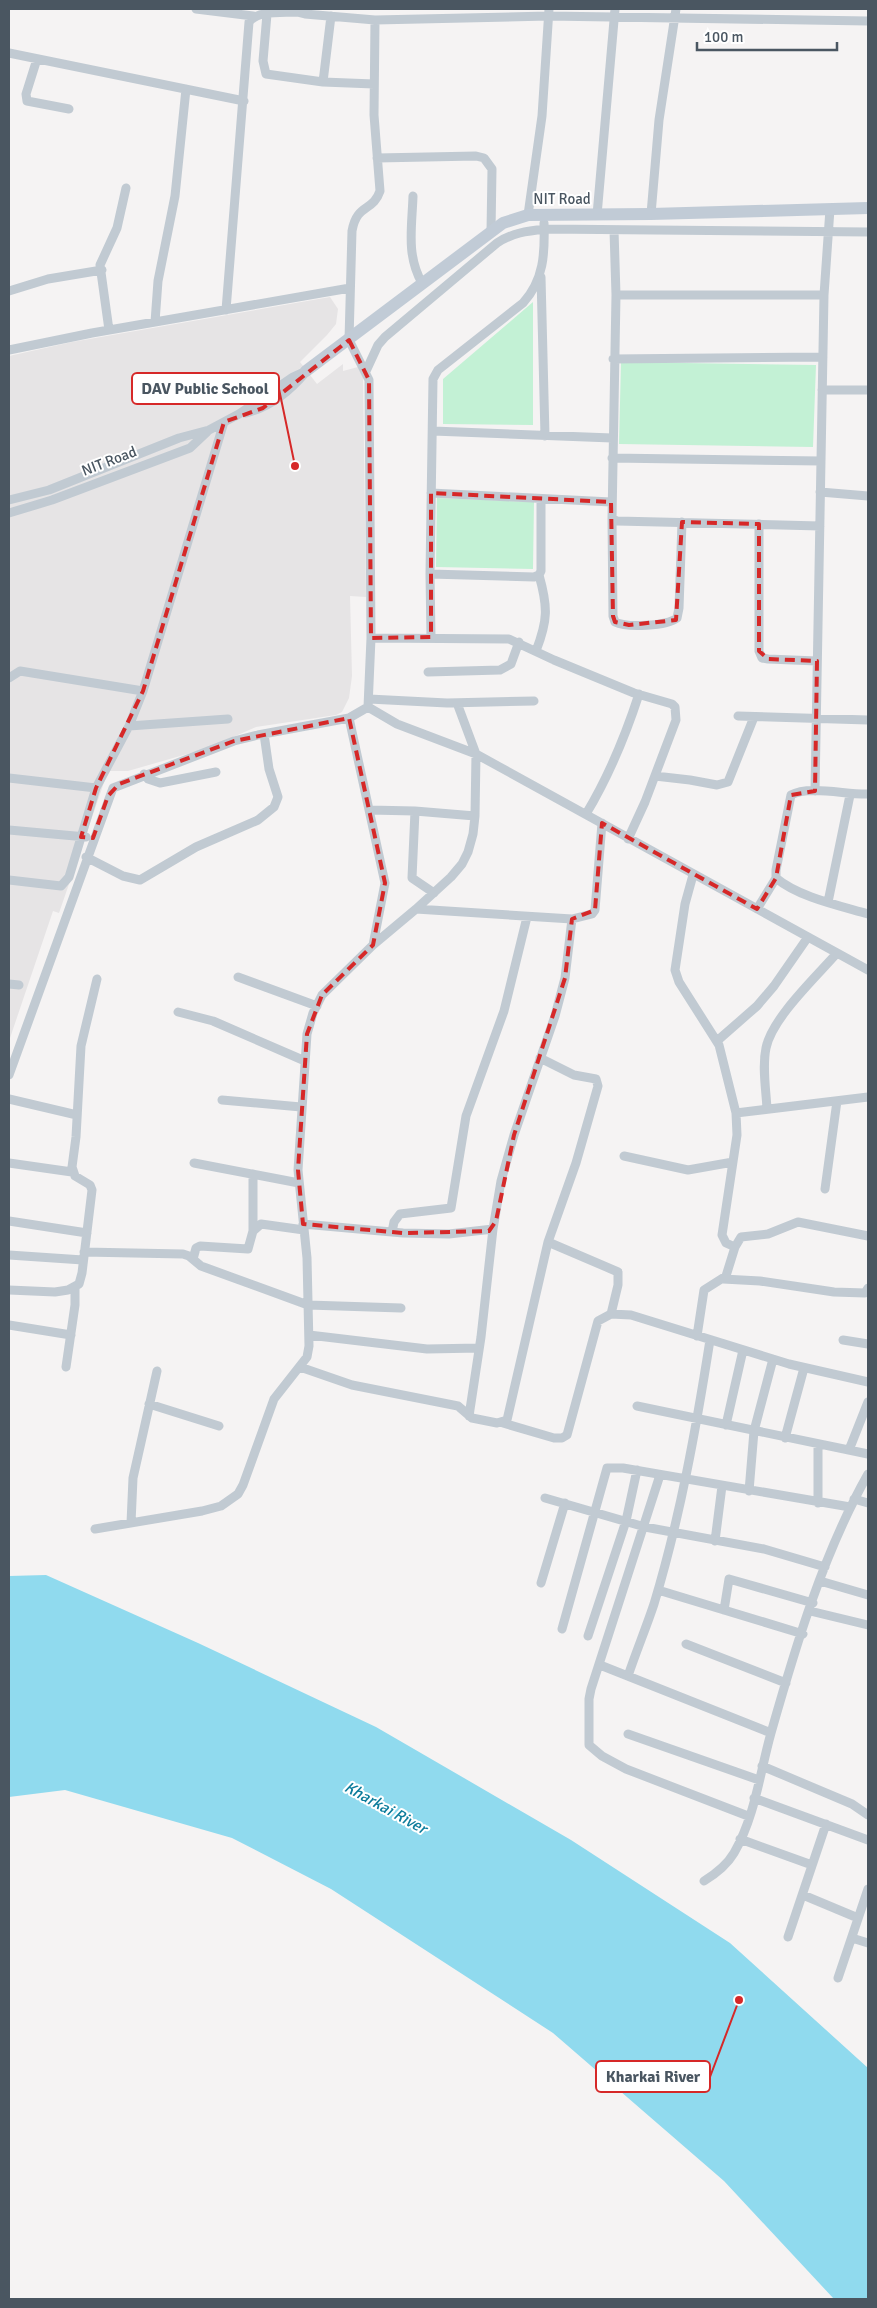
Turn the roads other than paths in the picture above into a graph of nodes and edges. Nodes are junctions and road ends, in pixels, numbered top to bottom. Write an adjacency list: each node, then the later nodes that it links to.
1 (196, 9): 8 (street)
2 (297, 10): 7 (street); 9 (street)
3 (548, 12): 4 (street); 5 (street); 25 (street)
4 (513, 13): 10 (street)
5 (615, 13): 6 (street); 27 (street)
6 (675, 13): 11 (street); 24 (street)
7 (267, 14): 8 (street); 14 (street)
8 (253, 16): 17 (street)
9 (331, 16): 10 (street); 14 (street)
10 (374, 20): 15 (street)
11 (868, 21)
12 (9, 53): 13 (street)
13 (37, 59): 16 (street); 18 (street)
14 (324, 82): 15 (street)
15 (374, 84): 19 (street)
16 (186, 89): 17 (street); 41 (street)
17 (244, 101): 40 (street)
18 (69, 109)
19 (377, 158): 30 (street); 36 (street)
20 (126, 188): 33 (street)
21 (414, 196): 35 (street)
22 (868, 208): 23 (main road, NIT Road)
23 (830, 209): 24 (main road, NIT Road); 31 (street)
24 (651, 214): 27 (main road, NIT Road)
25 (528, 215): 26 (main road, NIT Road); 30 (main road, NIT Road)
26 (544, 215): 27 (main road, NIT Road); 28 (street)
27 (597, 215)
28 (544, 229): 29 (street); 34 (street); 48 (street)
29 (614, 230): 31 (street); 38 (street)
30 (491, 232): 35 (main road, NIT Road)
31 (829, 232): 32 (street); 39 (street)
32 (868, 232)
33 (102, 270): 37 (street); 42 (street)
34 (541, 274): 53 (street); 54 (street)
35 (422, 283): 43 (main road, NIT Road)
36 (350, 288): 40 (street); 43 (street)
37 (9, 291)
38 (616, 295): 39 (street); 46 (street)
39 (824, 295): 45 (street)
40 (226, 310): 41 (street)
41 (155, 322): 42 (street)
42 (109, 330): 44 (street)
43 (350, 340): 47 (main road, NIT Road); 48 (street)
44 (9, 350)
45 (823, 357): 46 (street); 49 (street)
46 (613, 359): 55 (street)
47 (306, 371): 51 (street, NIT Road)
48 (366, 371): 74 (street)
49 (822, 390): 50 (street); 57 (street)
50 (868, 390)
51 (224, 422): 52 (street, NIT Road); 80 (street)
52 (209, 430): 62 (street, NIT Road); 65 (street, NIT Road)
53 (433, 431): 54 (street); 58 (street)
54 (545, 436): 55 (street)
55 (612, 438): 56 (street)
56 (612, 458): 57 (street); 64 (street)
57 (821, 461): 59 (street)
58 (431, 492): 63 (street); 71 (street)
59 (820, 492): 61 (street); 70 (street)
60 (9, 493): 62 (street)
61 (868, 496)
62 (13, 499): 65 (street)
63 (540, 500): 64 (street); 72 (street)
64 (611, 502): 67 (street)
65 (28, 507): 66 (street, NIT Road)
66 (9, 513)
67 (612, 519): 68 (street); 68 (street)
68 (682, 522): 69 (street)
69 (759, 524): 70 (street); 77 (street)
70 (820, 526): 77 (street)
71 (430, 574): 72 (street); 73 (street)
72 (539, 575): 76 (street)
73 (431, 637): 74 (street); 75 (street)
74 (370, 638): 83 (street)
75 (519, 642): 76 (street); 78 (street)
76 (536, 651): 81 (street)
77 (817, 661): 88 (street)
78 (428, 672)
79 (9, 678): 80 (street)
80 (143, 691): 91 (street)
81 (639, 694): 96 (street); 104 (street)
82 (534, 701): 84 (street)
83 (369, 703): 84 (street); 87 (street); 93 (street)
84 (456, 703): 93 (street)
85 (738, 716): 86 (street)
86 (754, 717): 88 (street); 96 (street)
87 (349, 718): 92 (street); 102 (street)
88 (815, 718): 90 (street); 99 (street)
89 (228, 719): 91 (street)
90 (868, 720)
91 (129, 726): 98 (street)
92 (264, 734): 95 (street); 111 (street)
93 (476, 754): 104 (street); 105 (street)
94 (216, 772): 95 (street)
95 (144, 774): 109 (street)
96 (655, 776): 110 (street)
97 (9, 778): 98 (street)
98 (96, 788): 108 (street)
99 (816, 791): 101 (street); 113 (street)
100 (868, 794): 101 (street)
101 (850, 795): 116 (street)
102 (369, 810): 103 (street); 123 (street)
103 (415, 811): 105 (street); 115 (street)
104 (586, 814): 106 (street)
105 (475, 816): 115 (street)
106 (602, 823): 110 (street); 121 (street)
107 (9, 830): 108 (street)
108 (81, 837): 109 (street); 114 (street)
109 (93, 838): 111 (street)
110 (628, 839): 112 (street)
111 (86, 857): 135 (street)
112 (693, 875): 118 (street); 132 (street)
113 (776, 878): 116 (street); 118 (street)
114 (9, 880)
115 (434, 893): 117 (street)
116 (828, 902): 119 (street)
117 (416, 909): 120 (street); 123 (street)
118 (757, 909): 122 (street)
119 (868, 914)
120 (527, 917): 121 (street); 156 (street)
121 (572, 919): 133 (street)
122 (808, 937): 124 (street); 132 (street)
123 (373, 945): 130 (street)
124 (837, 953): 125 (street); 141 (street)
125 (868, 970)
126 (238, 977): 130 (street)
127 (97, 979): 143 (street)
128 (9, 984): 129 (street)
129 (19, 985)
130 (317, 1006): 134 (street)
131 (178, 1012): 134 (street)
132 (717, 1041): 142 (street)
133 (540, 1058): 154 (street); 159 (street)
134 (305, 1061): 140 (street)
135 (9, 1075)
136 (868, 1097): 139 (street)
137 (9, 1099): 143 (street)
138 (222, 1100): 140 (street)
139 (837, 1101): 141 (street); 151 (street)
140 (301, 1107): 150 (street)
141 (767, 1109): 142 (street)
142 (736, 1113): 145 (street)
143 (77, 1115): 148 (street)
144 (624, 1156): 145 (street)
145 (733, 1162): 160 (street)
146 (194, 1163): 149 (street)
147 (9, 1164): 148 (street)
148 (72, 1172): 157 (street)
149 (253, 1174): 150 (street); 155 (street)
150 (299, 1183): 153 (street)
151 (825, 1189)
152 (9, 1221): 157 (street)
153 (303, 1227): 155 (street); 156 (street); 168 (street)
154 (493, 1229): 156 (street); 178 (street)
155 (253, 1230): 163 (street)
156 (392, 1232)
157 (87, 1233): 162 (street)
158 (868, 1236): 160 (street)
159 (548, 1242): 170 (street); 191 (street)
160 (735, 1247): 164 (street)
161 (9, 1256): 162 (street)
162 (84, 1256): 163 (street); 165 (street)
163 (192, 1259): 168 (street)
164 (723, 1279): 166 (street); 174 (street)
165 (74, 1288): 167 (street); 172 (street)
166 (868, 1288)
167 (9, 1290)
168 (308, 1305): 169 (street); 173 (street)
169 (401, 1308)
170 (611, 1314): 174 (street); 191 (street)
171 (9, 1325): 172 (street)
172 (71, 1335): 181 (street)
173 (309, 1335): 178 (street); 182 (street)
174 (697, 1336): 175 (street)
175 (710, 1340): 179 (street); 190 (street)
176 (843, 1340): 177 (street)
177 (868, 1344)
178 (479, 1348): 189 (street)
179 (743, 1350): 180 (street); 192 (street)
180 (773, 1359): 183 (street); 194 (street)
181 (66, 1367)
182 (300, 1367): 189 (street); 212 (street)
183 (804, 1368): 185 (street); 195 (street)
184 (157, 1371): 187 (street)
185 (868, 1382)
186 (868, 1402): 197 (street)
187 (149, 1404): 193 (street); 212 (street)
188 (637, 1406): 190 (street)
189 (469, 1416): 191 (street)
190 (697, 1419): 192 (street); 202 (street)
191 (503, 1423)
192 (726, 1425): 194 (street)
193 (219, 1426)
194 (754, 1431): 195 (street); 204 (street)
195 (785, 1438): 196 (street)
196 (818, 1444): 197 (street); 207 (street)
197 (849, 1450): 198 (street)
198 (868, 1454)
199 (637, 1470): 201 (street); 210 (street); 211 (street)
200 (868, 1474): 208 (street)
201 (660, 1475): 202 (street); 213 (street)
202 (686, 1479): 203 (street); 215 (street)
203 (722, 1486): 204 (street); 216 (street)
204 (749, 1491): 207 (street)
205 (545, 1498): 206 (street)
206 (565, 1503): 210 (street); 219 (street)
207 (818, 1503): 208 (street)
208 (852, 1503): 209 (street); 217 (street)
209 (868, 1503)
210 (594, 1512): 211 (street); 225 (street)
211 (626, 1521): 213 (street); 227 (street)
212 (131, 1523): 214 (street)
213 (645, 1527): 215 (street); 229 (street)
214 (96, 1529)
215 (673, 1532): 216 (street); 220 (street)
216 (715, 1541): 217 (street)
217 (825, 1567): 218 (street)
218 (820, 1581): 221 (street); 222 (street)
219 (541, 1583)
220 (658, 1590): 223 (street); 230 (street)
221 (868, 1595)
222 (811, 1607): 223 (street); 224 (street); 226 (street)
223 (724, 1610): 226 (street)
224 (868, 1625)
225 (562, 1629)
226 (802, 1634): 231 (street)
227 (588, 1636)
228 (686, 1644): 231 (street)
229 (600, 1665): 230 (street); 238 (street)
230 (628, 1676): 232 (street)
231 (786, 1683): 232 (street)
232 (771, 1733): 234 (street)
233 (628, 1734): 235 (street)
234 (762, 1766): 235 (street); 237 (street)
235 (759, 1780): 236 (street)
236 (754, 1798): 238 (street); 239 (street)
237 (868, 1815)
238 (748, 1816): 240 (street)
239 (826, 1824): 241 (street); 242 (street)
240 (740, 1839): 242 (street); 243 (street)
241 (868, 1840)
242 (812, 1865): 245 (street)
243 (704, 1881)
244 (868, 1889): 246 (street)
245 (803, 1895): 246 (street); 247 (street)
246 (858, 1918): 248 (street)
247 (788, 1937)
248 (852, 1938): 249 (street); 250 (street)
249 (868, 1944)
250 (838, 1978)

